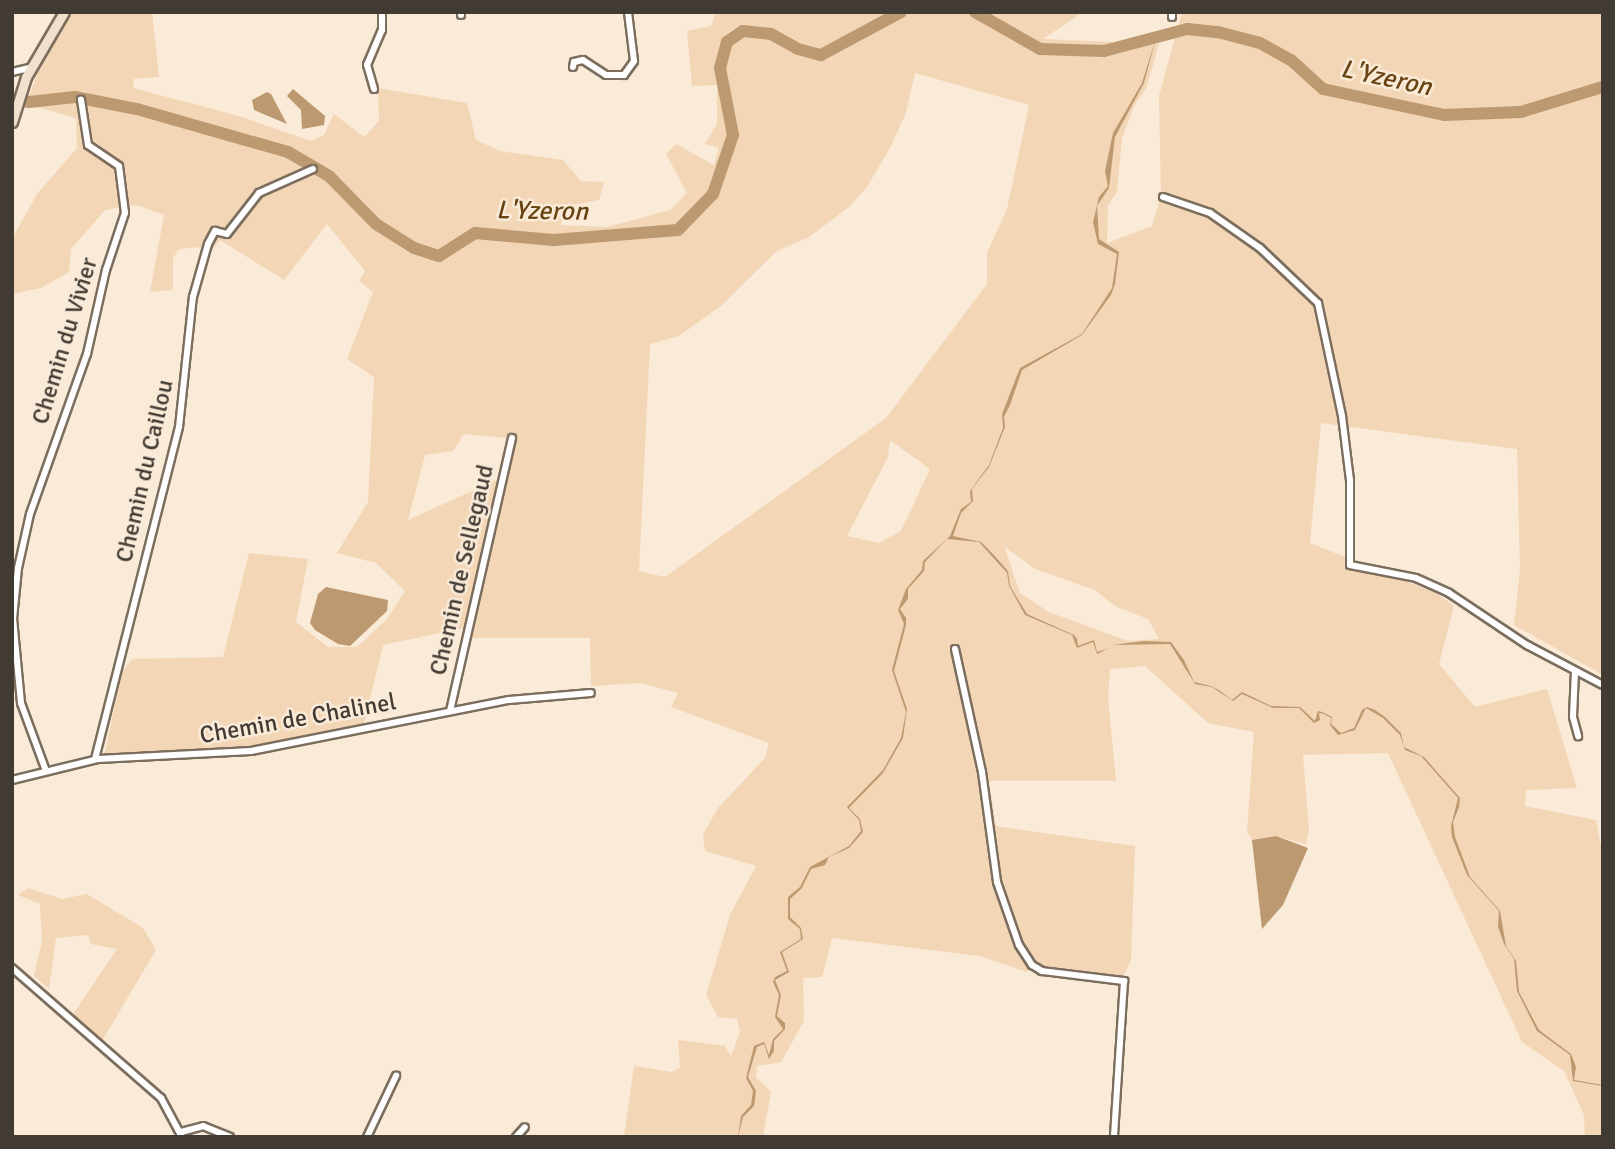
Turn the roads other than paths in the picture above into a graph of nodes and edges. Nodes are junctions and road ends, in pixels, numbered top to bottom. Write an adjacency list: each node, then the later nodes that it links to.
1 (64, 12): 6 (main road)
2 (382, 12): 7 (street)
3 (628, 12): 4 (street)
4 (573, 67)
5 (12, 72): 6 (street)
6 (28, 73): 9 (main road)
7 (374, 89)
8 (81, 100): 20 (street, Chemin du Vivier)
9 (12, 122)
10 (313, 169): 19 (street, Chemin du Caillou)
11 (1163, 197): 14 (street)
12 (512, 438): 17 (street, Chemin de Sellegaud)
13 (955, 649): 29 (street)
14 (1575, 671): 15 (street); 18 (street)
15 (1603, 684)
16 (591, 693): 17 (street, Chemin de Chalinel)
17 (450, 711): 19 (street, Chemin de Chalinel)
18 (1578, 736)
19 (95, 759): 20 (street, Chemin de Chalinel)
20 (46, 771): 21 (street, Chemin de Chalinel)
21 (12, 780)
22 (12, 968): 25 (street)
23 (396, 1076): 27 (street)
24 (525, 1126): 28 (street)
25 (181, 1134): 26 (street)
26 (230, 1137)
27 (367, 1137)
28 (516, 1137)
29 (1114, 1137)

